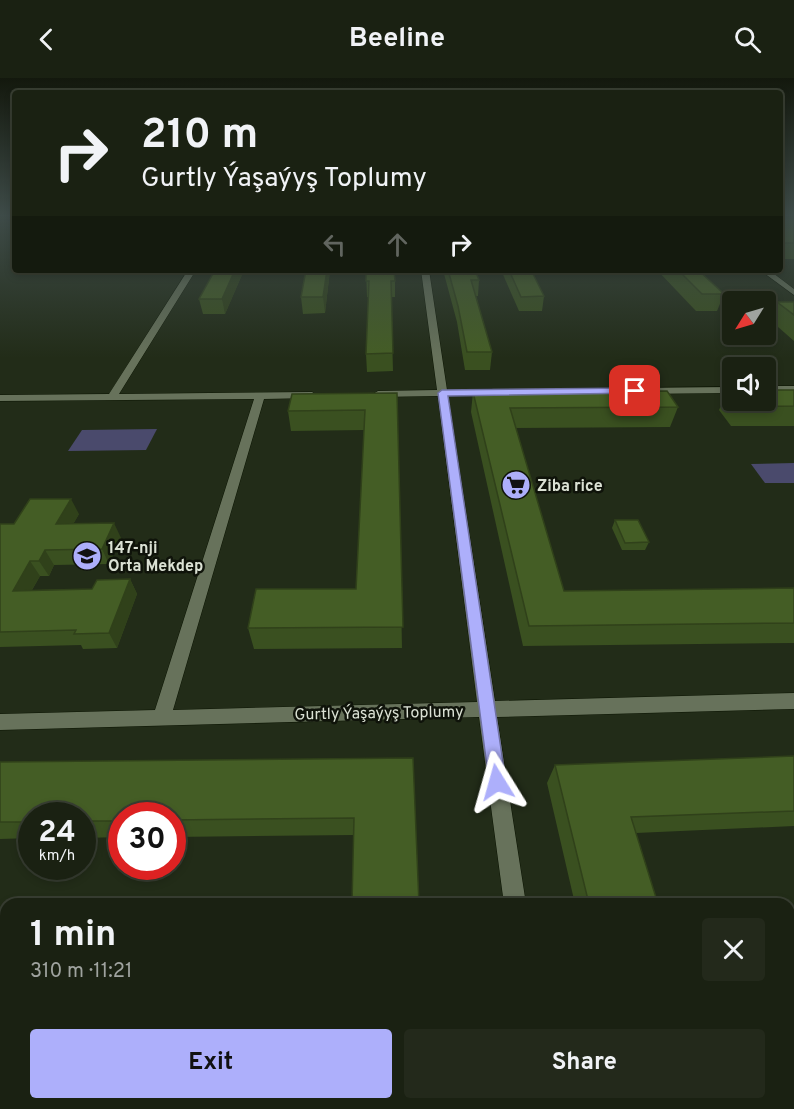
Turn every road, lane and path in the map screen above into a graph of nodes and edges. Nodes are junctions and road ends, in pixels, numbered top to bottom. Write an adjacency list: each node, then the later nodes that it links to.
1 (190, 273): 14 (street)
2 (425, 273): 10 (street)
3 (768, 273): 4 (street)
4 (794, 293)
5 (776, 389): 6 (street)
6 (794, 389)
7 (722, 390): 9 (street)
8 (502, 392): 10 (street)
9 (526, 392)
10 (442, 393): 12 (street); 17 (street)
11 (321, 394): 13 (street)
12 (365, 394)
13 (260, 395): 14 (street); 18 (street)
14 (112, 397): 15 (street)
15 (0, 398)
16 (794, 701): 17 (street, Gurtly Ýaşaýyş Toplumy)
17 (487, 709): 18 (street, Gurtly Ýaşaýyş Toplumy); 20 (street)
18 (162, 717): 19 (street, Gurtly Ýaşaýyş Toplumy)
19 (0, 722)
20 (514, 898)

